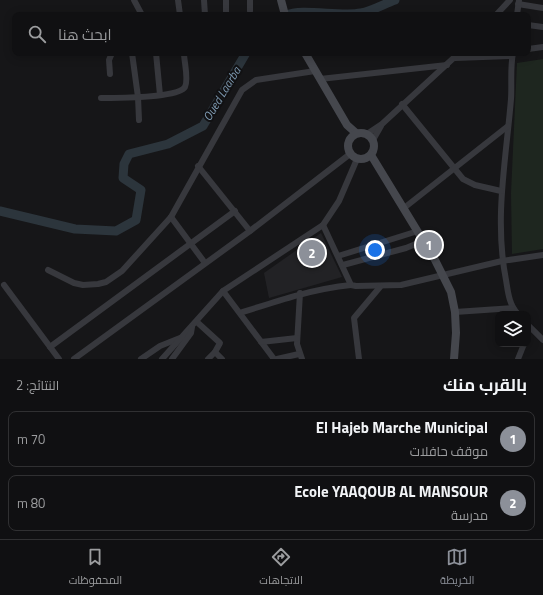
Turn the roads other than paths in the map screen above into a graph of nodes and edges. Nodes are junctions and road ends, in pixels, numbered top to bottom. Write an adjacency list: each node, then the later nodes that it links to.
1 (134, 0): 10 (street)
2 (178, 0): 11 (street)
3 (204, 0): 12 (street)
4 (226, 0): 13 (street)
5 (250, 0): 9 (street)
6 (510, 0): 14 (street)
7 (519, 2): 8 (street); 15 (street)
8 (543, 8)
9 (250, 11)
10 (140, 12)
11 (180, 12)
12 (205, 12)
13 (226, 12)
14 (499, 12)
15 (517, 12)
16 (531, 25): 17 (street)
17 (543, 27)
18 (543, 47): 19 (street)
19 (531, 49)
20 (111, 56): 29 (street)
21 (132, 56): 32 (street)
22 (156, 56): 31 (street)
23 (184, 56): 31 (street)
24 (307, 56): 28 (street)
25 (456, 56): 27 (street)
26 (513, 56): 36 (street)
27 (447, 65): 30 (street); 34 (street)
28 (315, 70): 30 (street); 40 (street)
29 (110, 74)
30 (320, 79): 37 (street)
31 (160, 95): 32 (street)
32 (138, 97): 33 (street); 35 (street)
33 (100, 98)
34 (402, 104): 38 (street); 41 (street)
35 (138, 120)
36 (508, 126): 41 (street); 42 (street)
37 (353, 136): 38 (street); 39 (street)
38 (370, 137): 39 (street)
39 (359, 156): 43 (street); 46 (street); 47 (street)
40 (198, 166): 44 (street); 45 (street)
41 (454, 168): 42 (street); 43 (street)
42 (501, 191): 53 (street)
43 (404, 208): 48 (street)
44 (235, 211): 47 (street); 50 (street)
45 (171, 217): 50 (street); 56 (street)
46 (323, 225): 52 (street); 61 (street)
47 (250, 231): 54 (street)
48 (418, 231): 49 (street); 52 (street)
49 (423, 241): 55 (street); 57 (street)
50 (191, 243): 54 (street); 74 (street)
51 (543, 255): 53 (street)
52 (338, 256): 55 (street)
53 (502, 261): 57 (street); 63 (street)
54 (205, 263): 80 (street)
55 (343, 266): 59 (street)
56 (48, 270)
57 (443, 275): 60 (street); 65 (street)
58 (4, 285): 74 (street)
59 (351, 285): 60 (street); 62 (street)
60 (380, 287): 86 (street)
61 (223, 292): 66 (street); 67 (street)
62 (300, 294): 66 (street); 71 (street)
63 (512, 308): 64 (street); 65 (street)
64 (515, 311)
65 (455, 312): 87 (street)
66 (240, 313): 73 (street)
67 (197, 322): 68 (street); 76 (street)
68 (192, 327): 70 (street); 83 (street)
69 (531, 328): 72 (street)
70 (181, 337): 81 (street); 82 (street)
71 (297, 338): 73 (street); 77 (street)
72 (543, 340)
73 (261, 342): 78 (street)
74 (50, 347): 79 (street)
75 (523, 347): 88 (street)
76 (215, 352): 84 (street); 85 (street)
77 (301, 357): 78 (street)
78 (273, 358)
79 (59, 359)
80 (74, 359)
81 (141, 359)
82 (162, 359)
83 (172, 359)
84 (208, 359)
85 (222, 359)
86 (359, 359)
87 (454, 359)
88 (518, 359)

